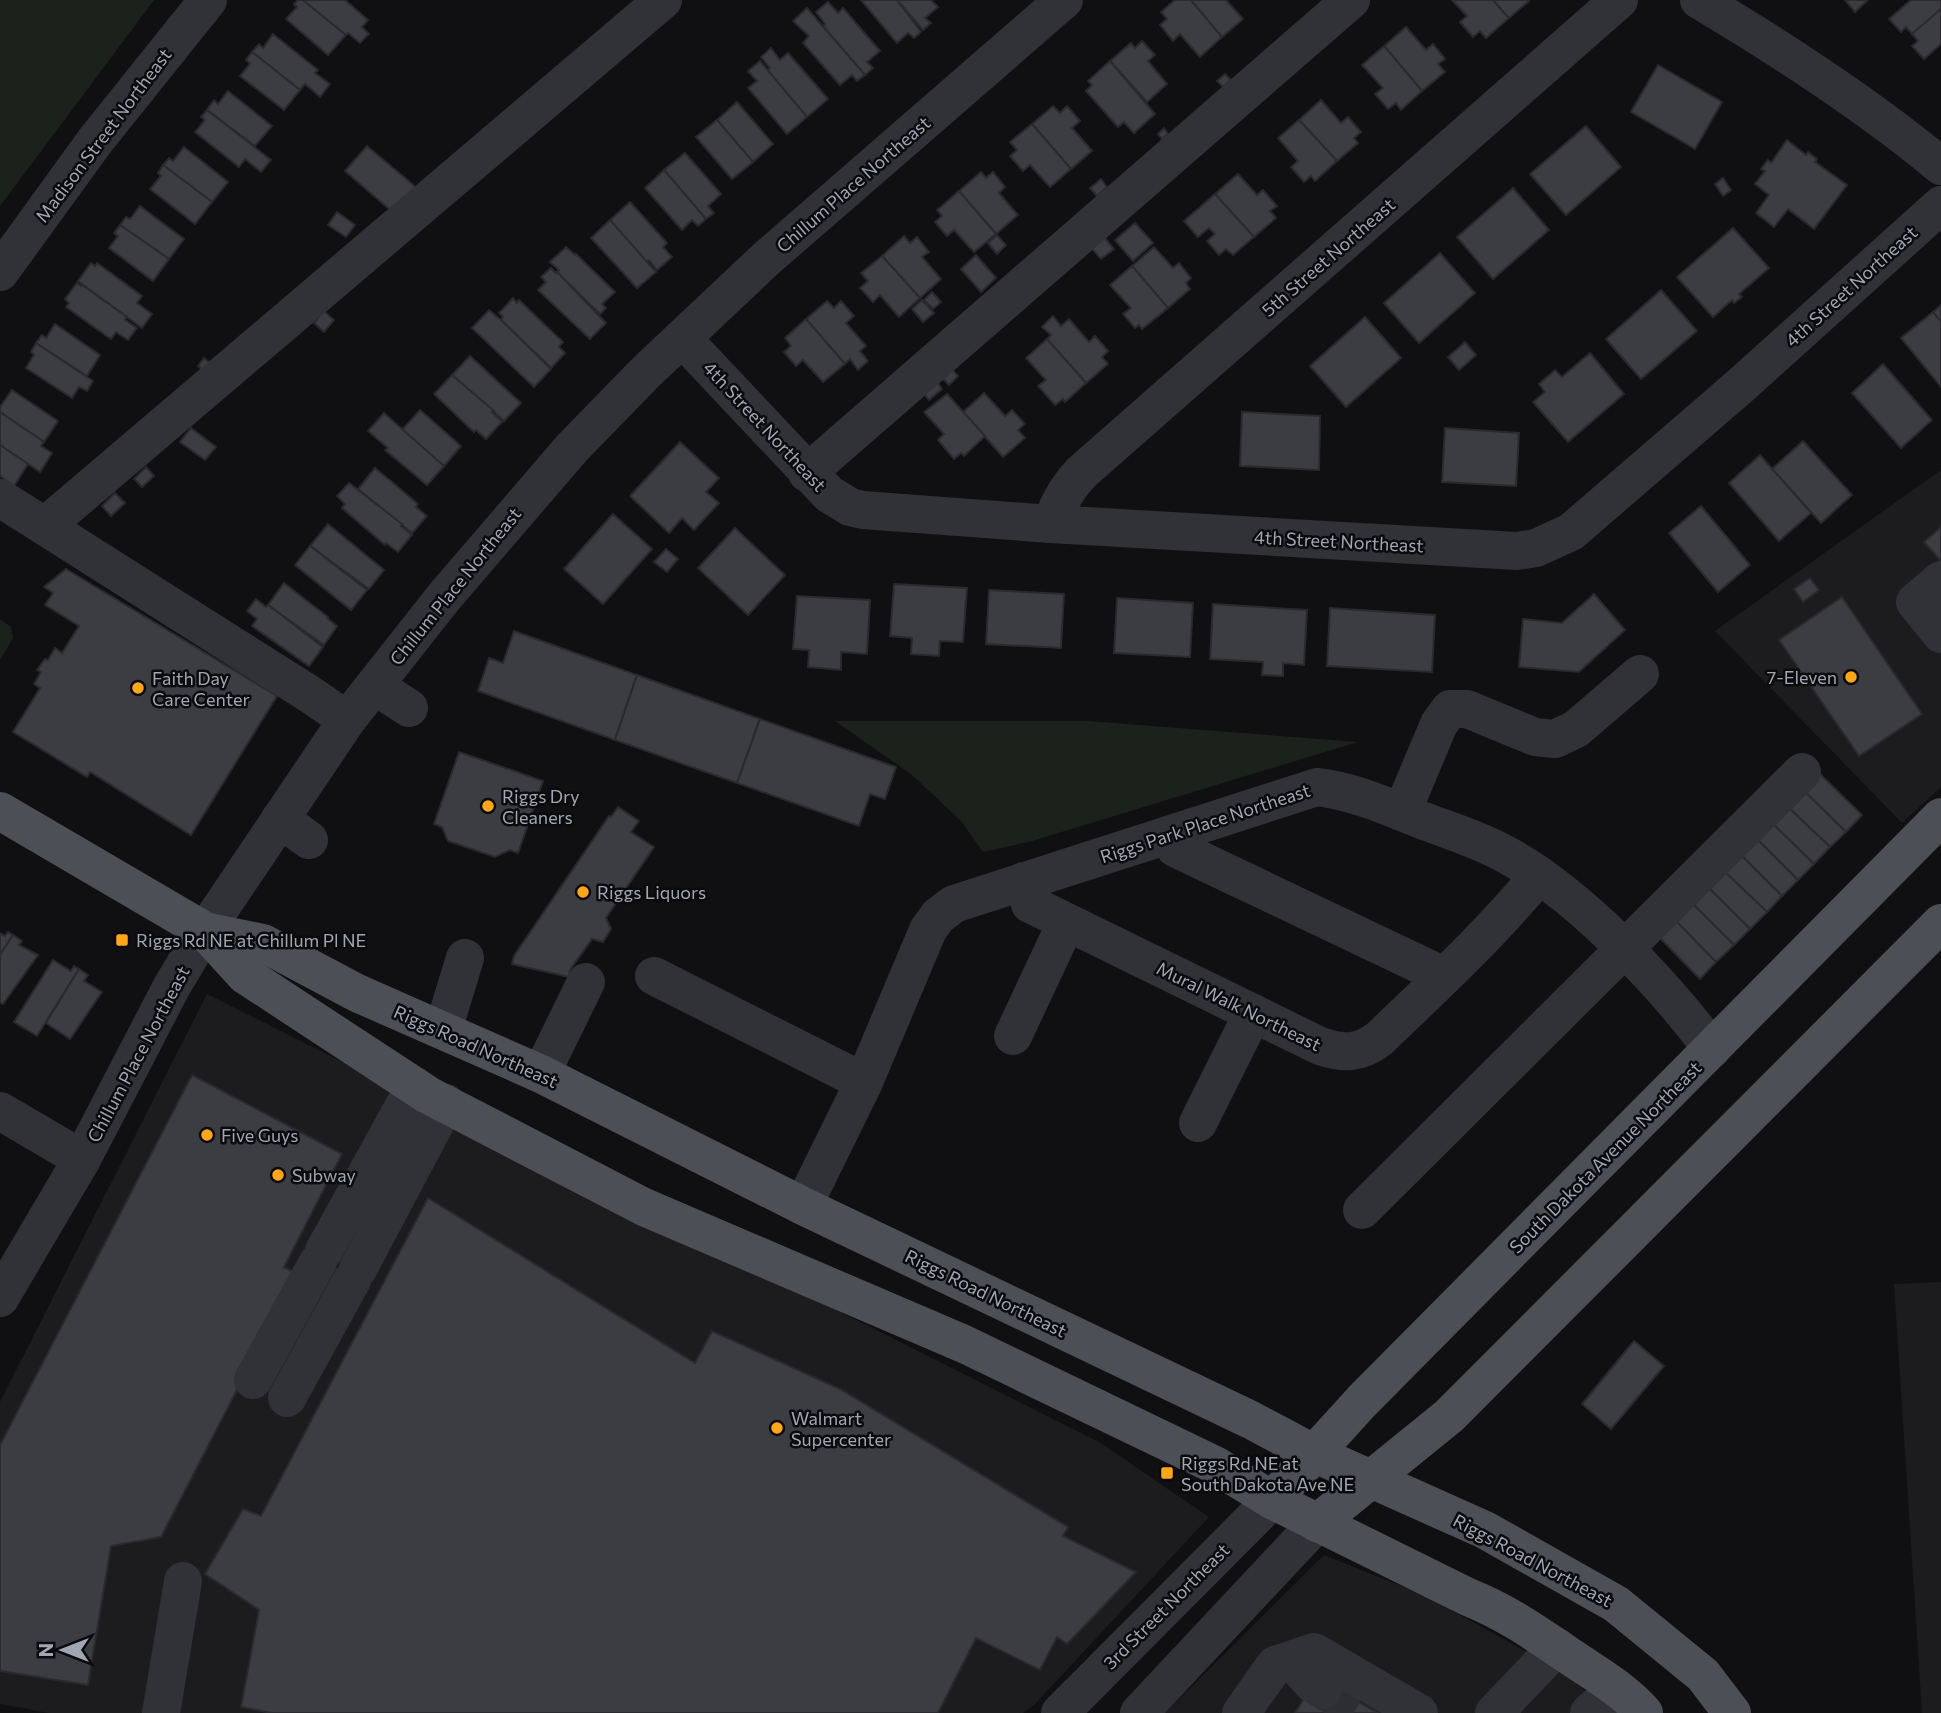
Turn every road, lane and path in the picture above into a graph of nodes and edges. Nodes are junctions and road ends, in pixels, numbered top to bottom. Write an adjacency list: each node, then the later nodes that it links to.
1 (208, 0): 9 (street, Madison Street Northeast)
2 (663, 0): 14 (street)
3 (1064, 0): 10 (street, Chillum Place Northeast)
4 (1351, 0): 11 (street)
5 (1619, 0): 13 (street, 5th Street Northeast)
6 (1699, 0): 7 (street)
7 (1941, 166)
8 (1941, 205): 13 (street, 4th Street Northeast)
9 (0, 272)
10 (682, 338): 11 (street, 4th Street Northeast); 18 (street, Chillum Place Northeast)
11 (807, 473): 13 (street, 4th Street Northeast)
12 (0, 498): 14 (street)
13 (1051, 524)
14 (45, 526): 20 (street)
15 (1941, 580): 16 (street)
16 (1941, 634)
17 (1640, 674): 23 (street)
18 (375, 686): 19 (street); 20 (street, Chillum Place Northeast)
19 (409, 708)
20 (347, 720): 30 (street, Chillum Place Northeast)
21 (1802, 772): 31 (street)
22 (0, 811): 30 (main road, Riggs Road Northeast)
23 (1402, 812): 25 (street, Riggs Park Place Northeast); 26 (street, Riggs Park Place Northeast)
24 (1941, 817): 39 (main road, South Dakota Avenue Northeast)
25 (1170, 835): 27 (street, Riggs Park Place Northeast); 34 (street)
26 (1539, 875): 31 (street, Riggs Park Place Northeast); 34 (street, Mural Walk Northeast)
27 (1024, 881): 28 (street, Mural Walk Northeast); 41 (street, Riggs Park Place Northeast)
28 (1066, 923): 36 (street, Mural Walk Northeast); 38 (street)
29 (1941, 923): 52 (main road)
30 (205, 931): 37 (main road, Riggs Road Northeast); 42 (main road, Riggs Road Northeast); 45 (street, Chillum Place Northeast)
31 (1623, 948): 39 (street, Riggs Park Place Northeast); 47 (street)
32 (465, 958): 37 (street)
33 (654, 976): 41 (street)
34 (1444, 976): 36 (street, Mural Walk Northeast)
35 (586, 982): 40 (street)
36 (1253, 1013): 44 (street)
37 (443, 1030): 40 (main road, Riggs Road Northeast)
38 (1013, 1036)
39 (1712, 1049): 51 (main road, South Dakota Avenue Northeast)
40 (541, 1074): 46 (main road, Riggs Road Northeast)
41 (864, 1082): 46 (street, Riggs Park Place Northeast)
42 (430, 1095): 49 (street); 50 (street); 53 (main road, Riggs Road Northeast)
43 (0, 1111): 45 (street)
44 (1198, 1123)
45 (82, 1159): 48 (street, Chillum Place Northeast)
46 (803, 1206): 51 (main road, Riggs Road Northeast)
47 (1362, 1210)
48 (0, 1298)
49 (253, 1380)
50 (287, 1398)
51 (1313, 1453): 52 (main road, Riggs Road Northeast); 53 (main road, South Dakota Avenue Northeast)
52 (1372, 1479): 54 (main road); 67 (main road, Riggs Road Northeast)
53 (1272, 1500): 54 (main road, Riggs Road Northeast); 62 (street, 3rd Street Northeast)
54 (1317, 1523): 56 (main road, Riggs Road Northeast); 60 (street)
55 (183, 1581): 61 (street)
56 (1557, 1647): 59 (main road, Riggs Road Northeast); 65 (street)
57 (1291, 1660): 58 (street); 63 (street); 64 (street)
58 (1323, 1690)
59 (1630, 1700): 66 (street)
60 (1141, 1712)
61 (161, 1713)
62 (1060, 1713)
63 (1241, 1713)
64 (1419, 1713)
65 (1494, 1713)
66 (1589, 1713)
67 (1732, 1713)

